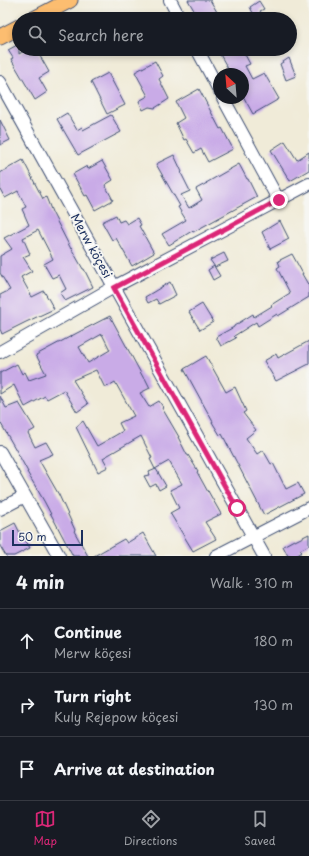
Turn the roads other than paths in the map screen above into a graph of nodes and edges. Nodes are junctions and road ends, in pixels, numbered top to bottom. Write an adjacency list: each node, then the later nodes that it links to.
1 (70, 0): 3 (main road)
2 (170, 0): 4 (street)
3 (47, 12)
4 (176, 12)
5 (12, 31): 6 (main road)
6 (0, 37)
7 (201, 56): 8 (street)
8 (213, 79)
9 (0, 82): 13 (street, Merw köçesi)
10 (226, 104): 12 (street)
11 (309, 184): 12 (street)
12 (279, 200): 13 (street)
13 (114, 288): 14 (street); 19 (street, Merw köçesi)
14 (0, 352)
15 (0, 452): 16 (street)
16 (25, 496): 18 (street); 20 (street)
17 (309, 508): 19 (street)
18 (0, 509)
19 (253, 537): 21 (street); 22 (street, Merw köçesi)
20 (59, 556)
21 (216, 556)
22 (264, 556)

